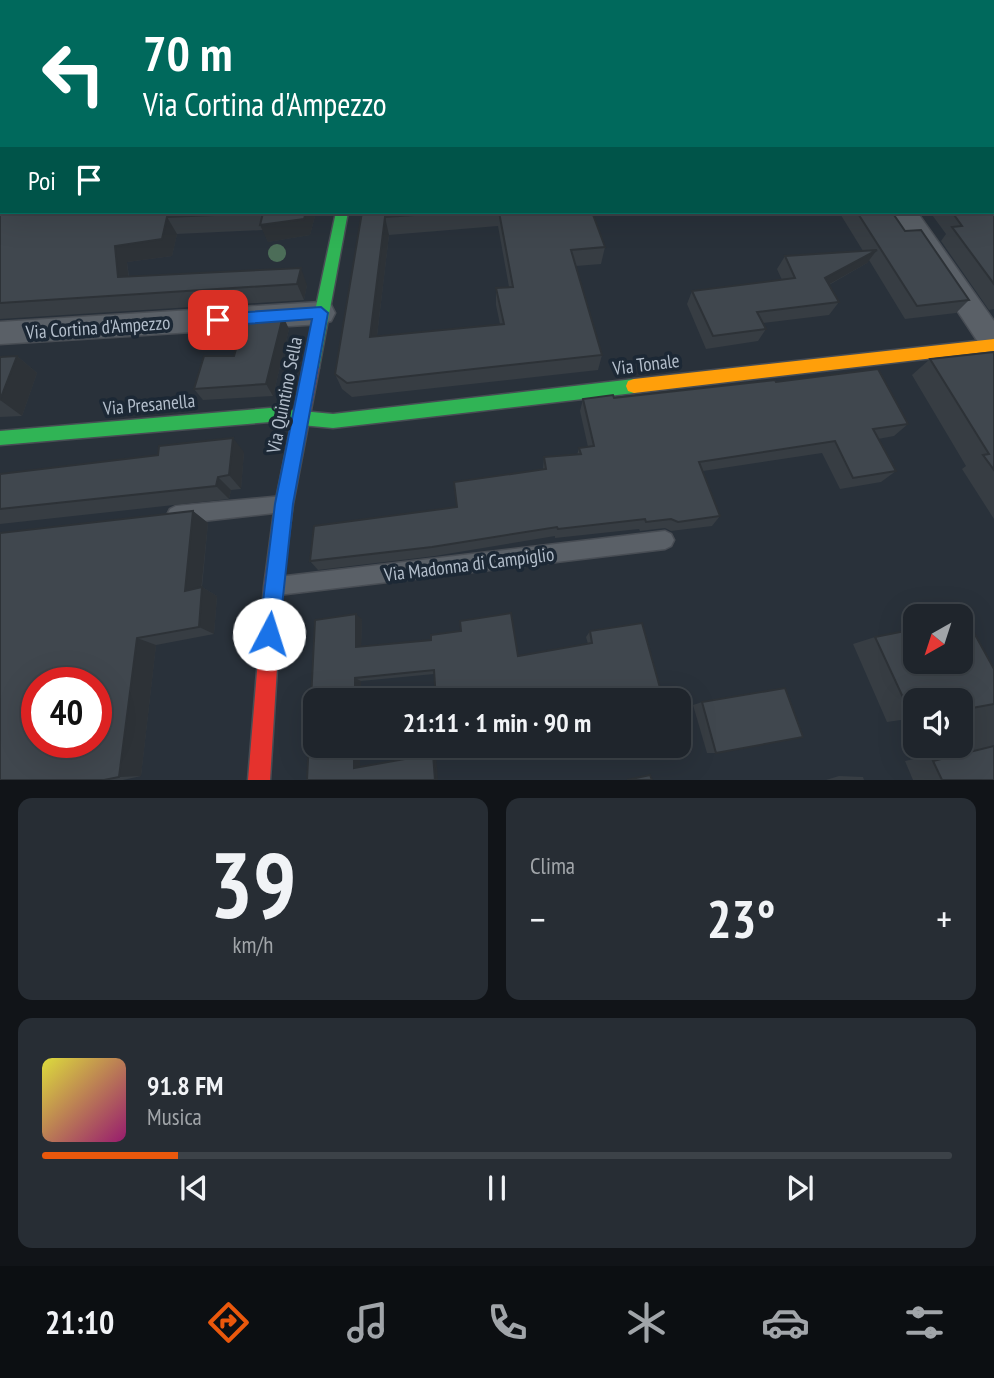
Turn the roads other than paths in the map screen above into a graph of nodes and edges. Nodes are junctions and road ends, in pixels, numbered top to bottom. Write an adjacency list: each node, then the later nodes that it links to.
1 (342, 214): 3 (street, Via Quintino Sella)
2 (905, 214): 5 (street)
3 (321, 313): 4 (street, Via Cortina d'Ampezzo); 6 (street, Via Quintino Sella)
4 (0, 333)
5 (994, 344): 6 (street, Via Tonale)
6 (302, 417): 7 (street, Via Presanella); 8 (street, Via Quintino Sella)
7 (0, 438)
8 (284, 504): 9 (lane); 11 (street, Via Quintino Sella)
9 (163, 517)
10 (665, 540): 11 (lane, Via Madonna di Campiglio)
11 (273, 587): 12 (street, Via Quintino Sella)
12 (259, 779)

